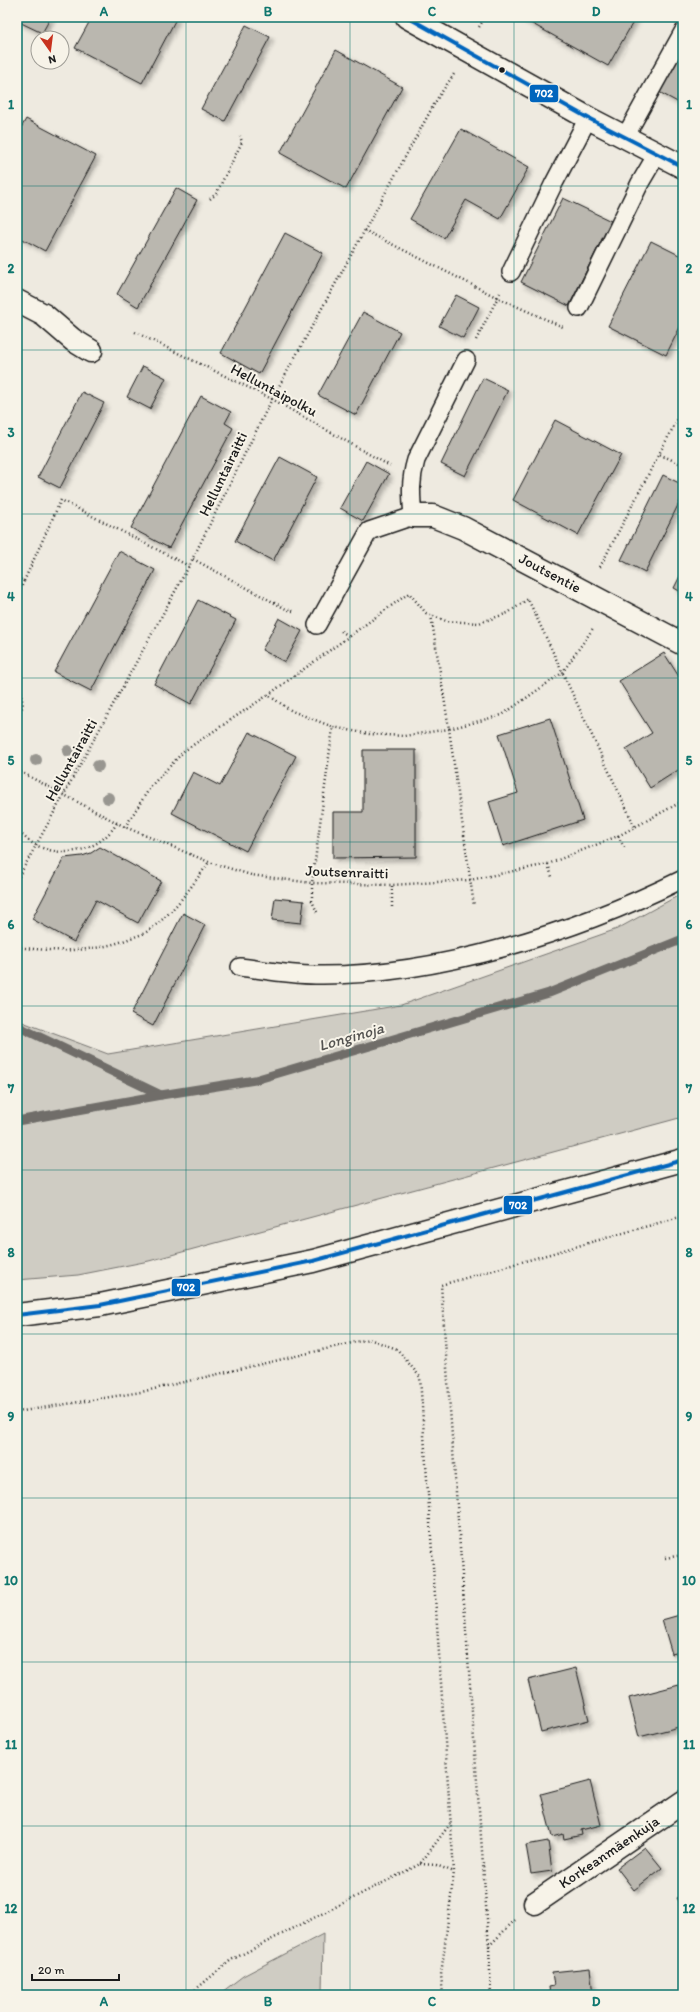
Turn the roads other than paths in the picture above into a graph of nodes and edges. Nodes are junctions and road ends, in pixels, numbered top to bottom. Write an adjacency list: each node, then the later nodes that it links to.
1 (407, 17): 3 (street)
2 (683, 32): 4 (lane)
3 (588, 118): 4 (street); 7 (lane)
4 (625, 137): 5 (street)
5 (657, 154): 6 (street); 9 (lane)
6 (683, 168)
7 (511, 272)
8 (17, 301): 10 (street)
9 (579, 308)
10 (91, 351)
11 (466, 360): 12 (lane)
12 (413, 516): 13 (lane); 14 (street, Joutsentie)
13 (319, 622)
14 (683, 644)
15 (683, 879): 16 (lane)
16 (240, 967)
17 (683, 1160): 18 (street)
18 (17, 1315)
19 (683, 1802): 20 (street, Korkeanmäenkuja)
20 (535, 1903)

